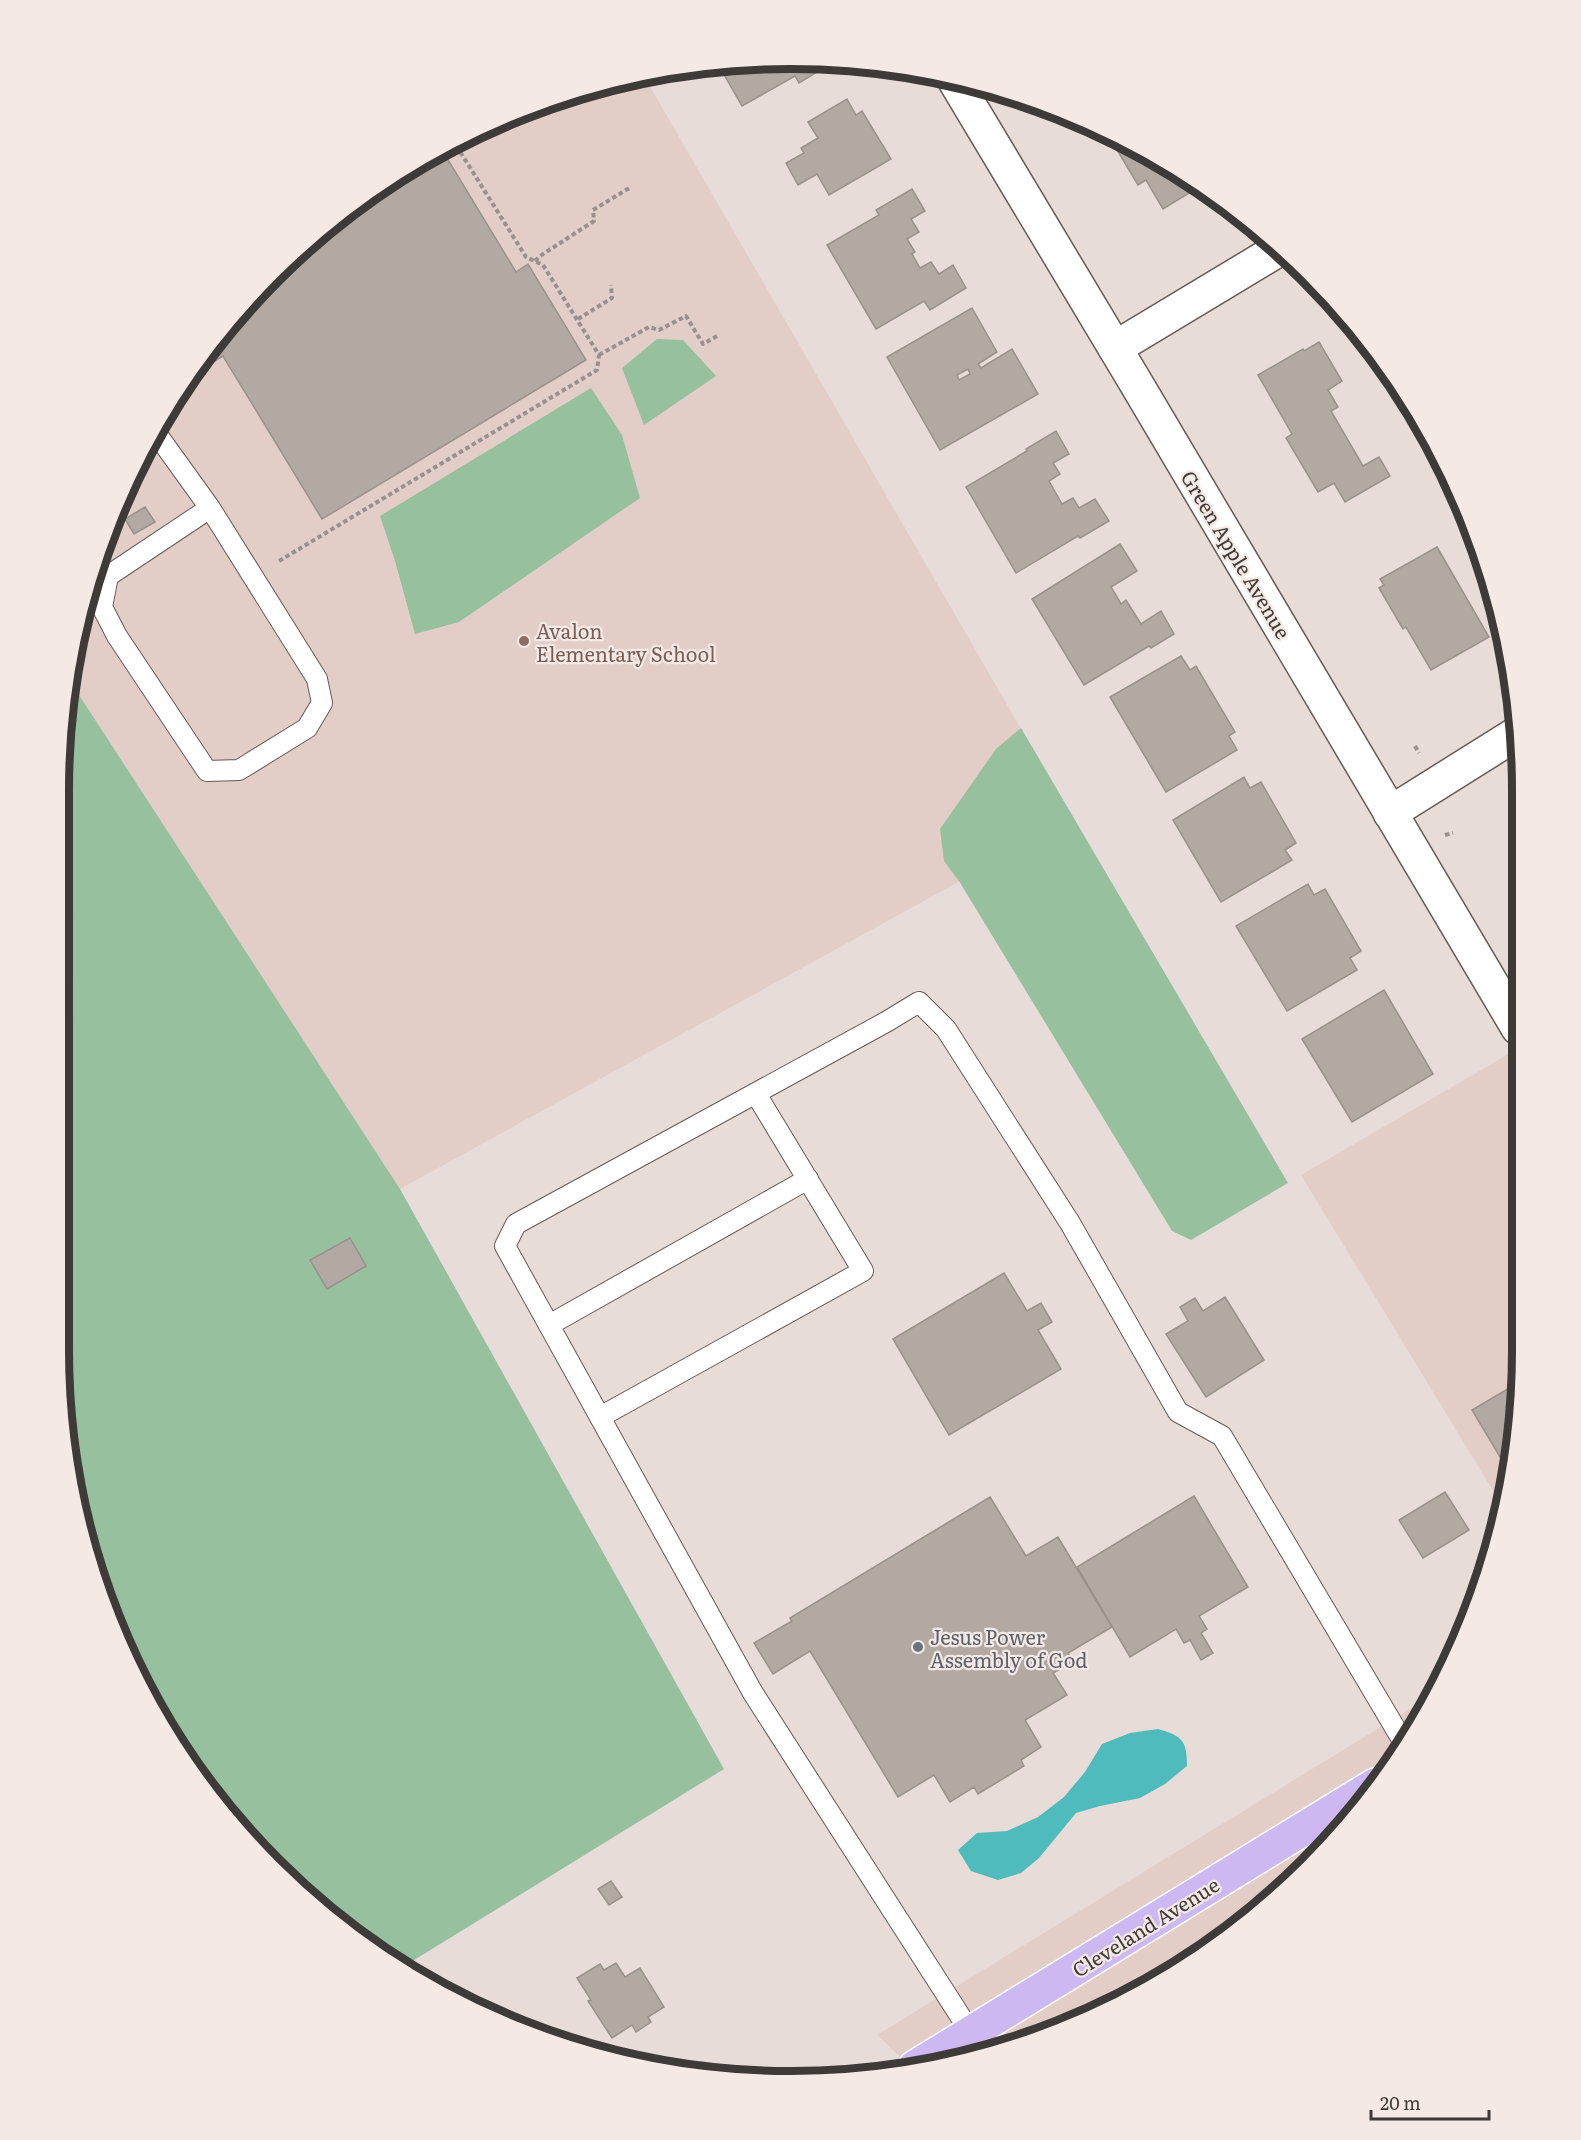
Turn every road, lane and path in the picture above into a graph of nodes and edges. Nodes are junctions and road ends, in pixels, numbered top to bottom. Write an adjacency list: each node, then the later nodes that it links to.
1 (960, 90): 9 (street, Green Apple Avenue)
2 (459, 150): 5 (path)
3 (631, 187): 5 (path)
4 (1272, 253): 9 (street)
5 (535, 261): 7 (path)
6 (611, 285): 7 (path)
7 (578, 319): 10 (path)
8 (719, 335): 10 (path)
9 (1115, 348): 15 (street, Green Apple Avenue)
10 (599, 355): 13 (path)
11 (161, 439): 12 (lane)
12 (210, 508): 12 (lane)
13 (276, 556)
14 (1510, 738): 15 (street)
15 (1390, 813): 16 (street, Green Apple Avenue)
16 (1512, 1018)
17 (756, 1094): 18 (lane); 19 (lane); 21 (lane)
18 (808, 1179): 19 (lane); 20 (lane)
19 (549, 1325): 20 (lane)
20 (600, 1417): 23 (lane)
21 (1399, 1735)
22 (1357, 1796): 23 (main road, Cleveland Avenue)
23 (971, 2033): 24 (main road, Cleveland Avenue)
24 (932, 2057)

